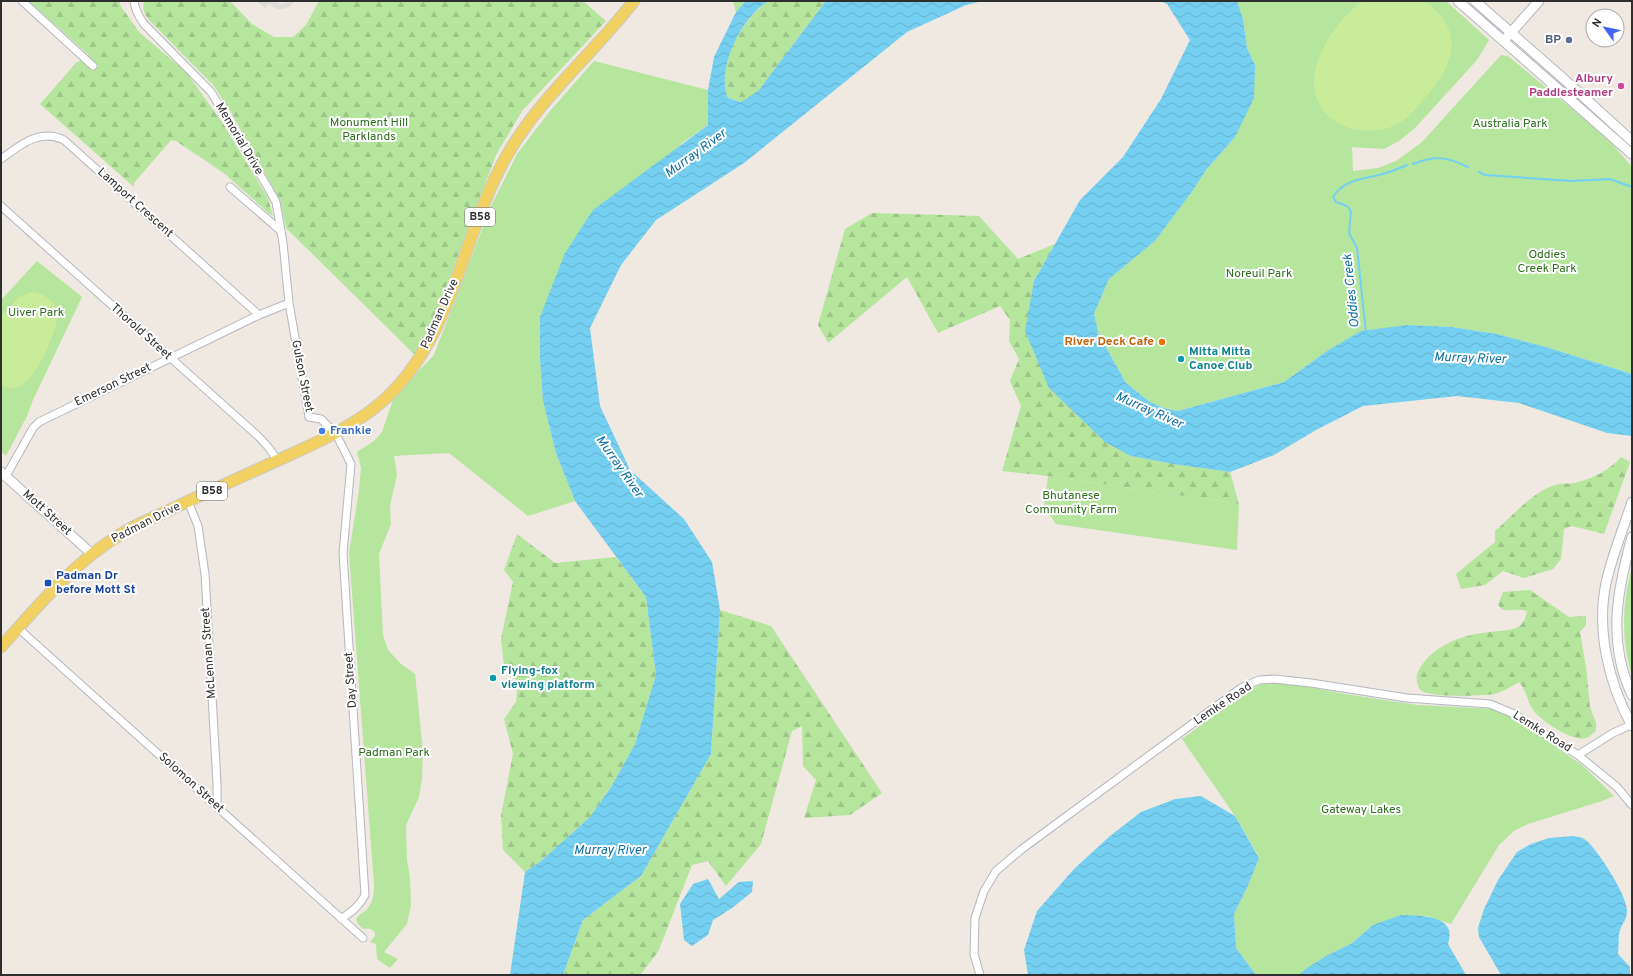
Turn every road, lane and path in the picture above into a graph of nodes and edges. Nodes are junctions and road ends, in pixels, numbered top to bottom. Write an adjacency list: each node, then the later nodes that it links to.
1 (22, 1): 9 (street)
2 (134, 1): 15 (street, Memorial Drive)
3 (634, 1): 19 (main road, Padman Drive / B58)
4 (1458, 1): 8 (main road)
5 (1475, 1): 7 (main road)
6 (1539, 1): 7 (main road)
7 (1511, 33): 8 (main road); 10 (main road)
8 (1503, 41): 11 (main road)
9 (93, 66)
10 (1632, 141)
11 (1632, 154)
12 (1, 159): 17 (street, Lamport Crescent)
13 (230, 187): 15 (street)
14 (1, 206): 18 (street, Thorold Street)
15 (281, 231): 16 (street, Memorial Drive)
16 (289, 303): 17 (street, Emerson Street); 19 (street, Gulson Street)
17 (259, 315): 18 (street, Emerson Street)
18 (170, 358): 20 (street, Thorold Street); 21 (street, Emerson Street)
19 (336, 434): 20 (main road, Padman Drive / B58); 33 (street, Day Street)
20 (278, 461): 22 (main road, Padman Drive / B58)
21 (4, 474): 25 (main road, Mott Street)
22 (188, 502): 25 (main road, Padman Drive / B58); 32 (street, McLennan Street)
23 (1632, 502): 29 (main road)
24 (1632, 537): 28 (main road)
25 (92, 554): 26 (main road, Padman Drive / B58)
26 (18, 628): 27 (main road, Padman Drive / B58); 32 (street, Solomon Street)
27 (1, 647)
28 (1632, 695)
29 (1632, 725): 30 (street, Lemke Road)
30 (1578, 755): 31 (street); 35 (street, Lemke Road)
31 (1632, 805)
32 (217, 807): 33 (street, Solomon Street)
33 (341, 919): 34 (street, Solomon Street)
34 (363, 938)
35 (980, 975)

